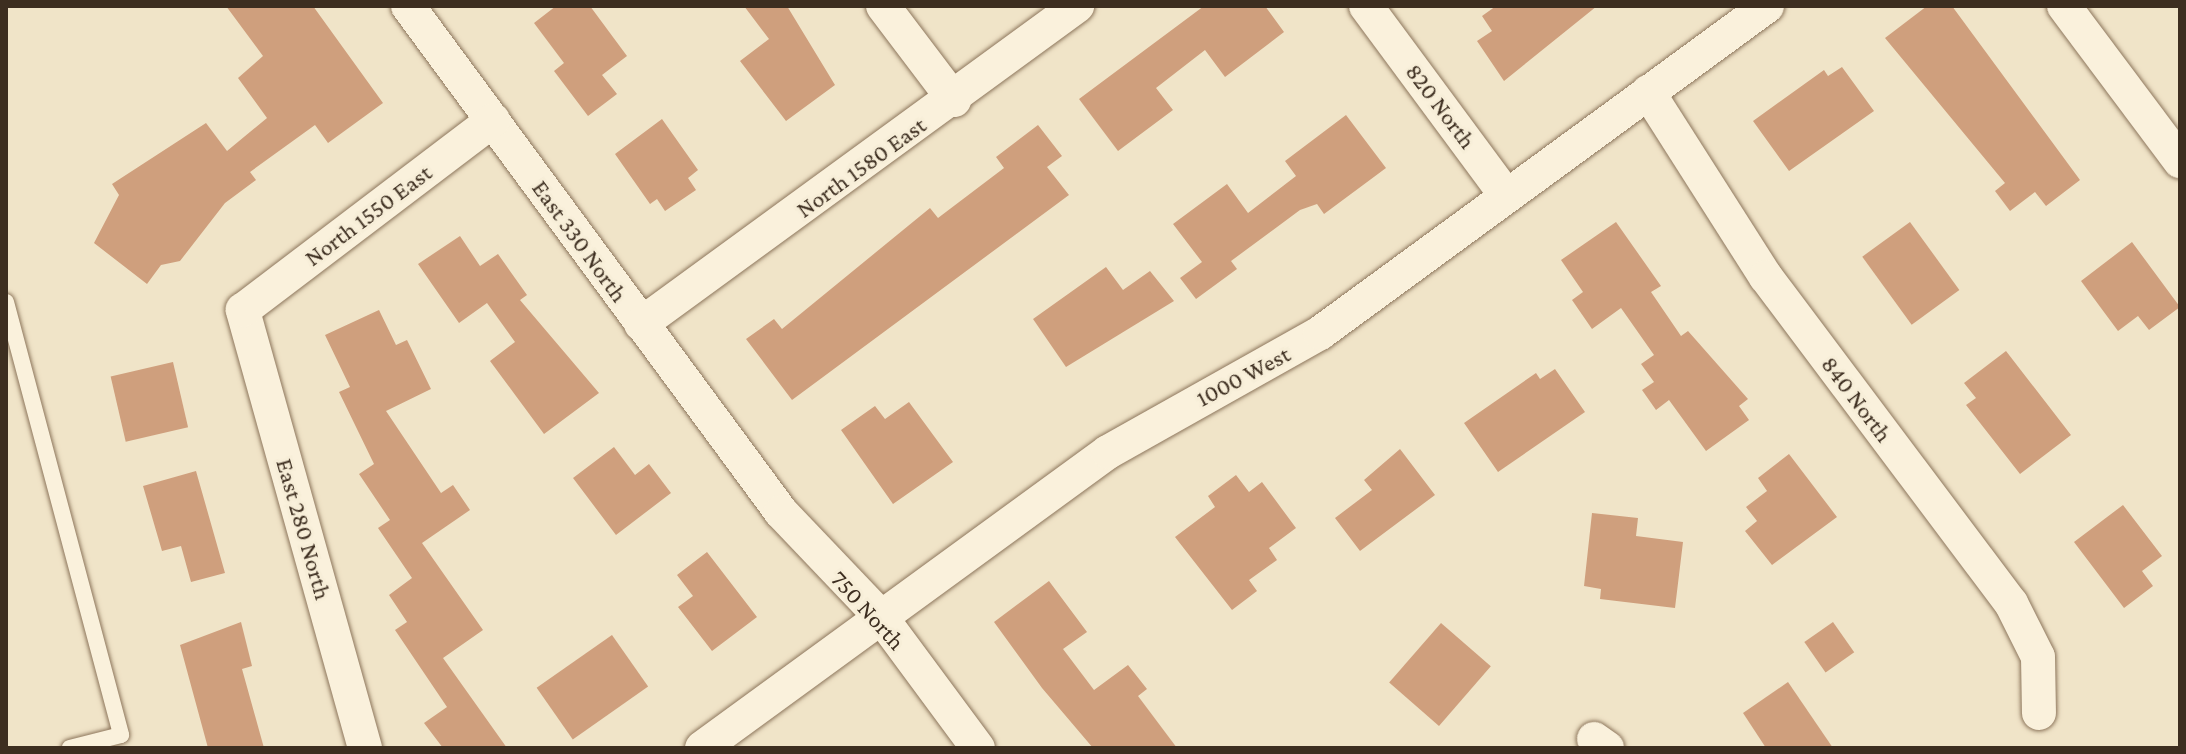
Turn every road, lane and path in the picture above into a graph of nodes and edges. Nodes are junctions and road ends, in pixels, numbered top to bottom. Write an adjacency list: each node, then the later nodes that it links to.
1 (408, 6): 9 (street, East 330 North)
2 (883, 6): 8 (street)
3 (1077, 6): 8 (street, North 1580 East)
4 (1767, 6): 7 (street, 1000 West)
5 (2064, 6): 10 (street)
6 (1371, 12): 11 (street, 820 North)
7 (1648, 92): 11 (street, 1000 West); 17 (street, 840 North)
8 (954, 100): 14 (street, North 1580 East)
9 (493, 120): 13 (street, North 1550 East); 14 (street, East 330 North)
10 (2180, 161)
11 (1505, 194): 16 (street, 1000 West)
12 (6, 302): 18 (lane)
13 (243, 310): 21 (street, East 280 North)
14 (641, 324): 15 (street, East 330 North)
15 (753, 475): 16 (street, 750 North)
16 (881, 617): 19 (street, 1000 West); 22 (street, 750 North)
17 (2039, 713)
18 (121, 741): 20 (lane)
19 (709, 744)
20 (70, 748)
21 (365, 748)
22 (978, 748)

